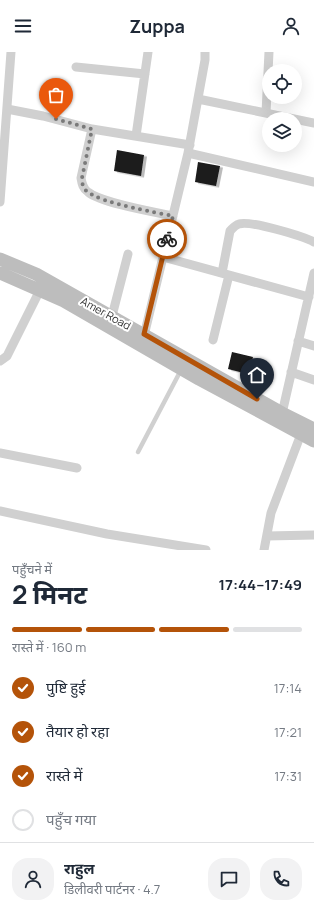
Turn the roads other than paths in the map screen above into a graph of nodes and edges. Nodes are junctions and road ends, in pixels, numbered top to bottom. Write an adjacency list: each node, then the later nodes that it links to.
1 (11, 52): 8 (street)
2 (148, 52): 6 (street)
3 (205, 52): 7 (street)
4 (269, 52): 10 (street)
5 (76, 67): 6 (street)
6 (145, 74): 14 (street)
7 (198, 99): 9 (street); 15 (street)
8 (7, 109): 13 (street); 17 (street)
9 (262, 112)
10 (266, 112)
11 (302, 120): 12 (street)
12 (314, 123)
13 (92, 129): 14 (street); 18 (street)
14 (136, 136): 15 (street)
15 (189, 149): 16 (street); 18 (street)
16 (314, 182)
17 (0, 202)
18 (173, 216): 21 (street)
19 (314, 242): 25 (street)
20 (128, 254): 28 (street)
21 (163, 257): 25 (street); 29 (street)
22 (0, 260): 28 (main road, Amer Road)
23 (0, 273): 26 (main road, Amer Road)
24 (314, 273): 27 (street)
25 (226, 274): 27 (street); 30 (street)
26 (40, 290): 29 (main road, Amer Road); 33 (street)
27 (311, 291): 31 (street)
28 (112, 316): 29 (main road, Amer Road)
29 (143, 340): 34 (main road, Amer Road); 37 (main road, Amer Road)
30 (213, 340)
31 (298, 341): 32 (street); 35 (street)
32 (314, 346)
33 (0, 361)
34 (182, 369): 37 (main road, Amer Road); 41 (lane)
35 (291, 372): 36 (street); 37 (street)
36 (314, 380)
37 (281, 418): 38 (main road, Amer Road); 39 (main road, Amer Road)
38 (314, 429)
39 (301, 434): 40 (main road, Amer Road); 46 (street)
40 (314, 441)
41 (138, 452)
42 (0, 453): 43 (street)
43 (77, 468)
44 (0, 511): 47 (street)
45 (314, 535): 46 (street)
46 (266, 536): 48 (street)
47 (206, 550)
48 (264, 550)

